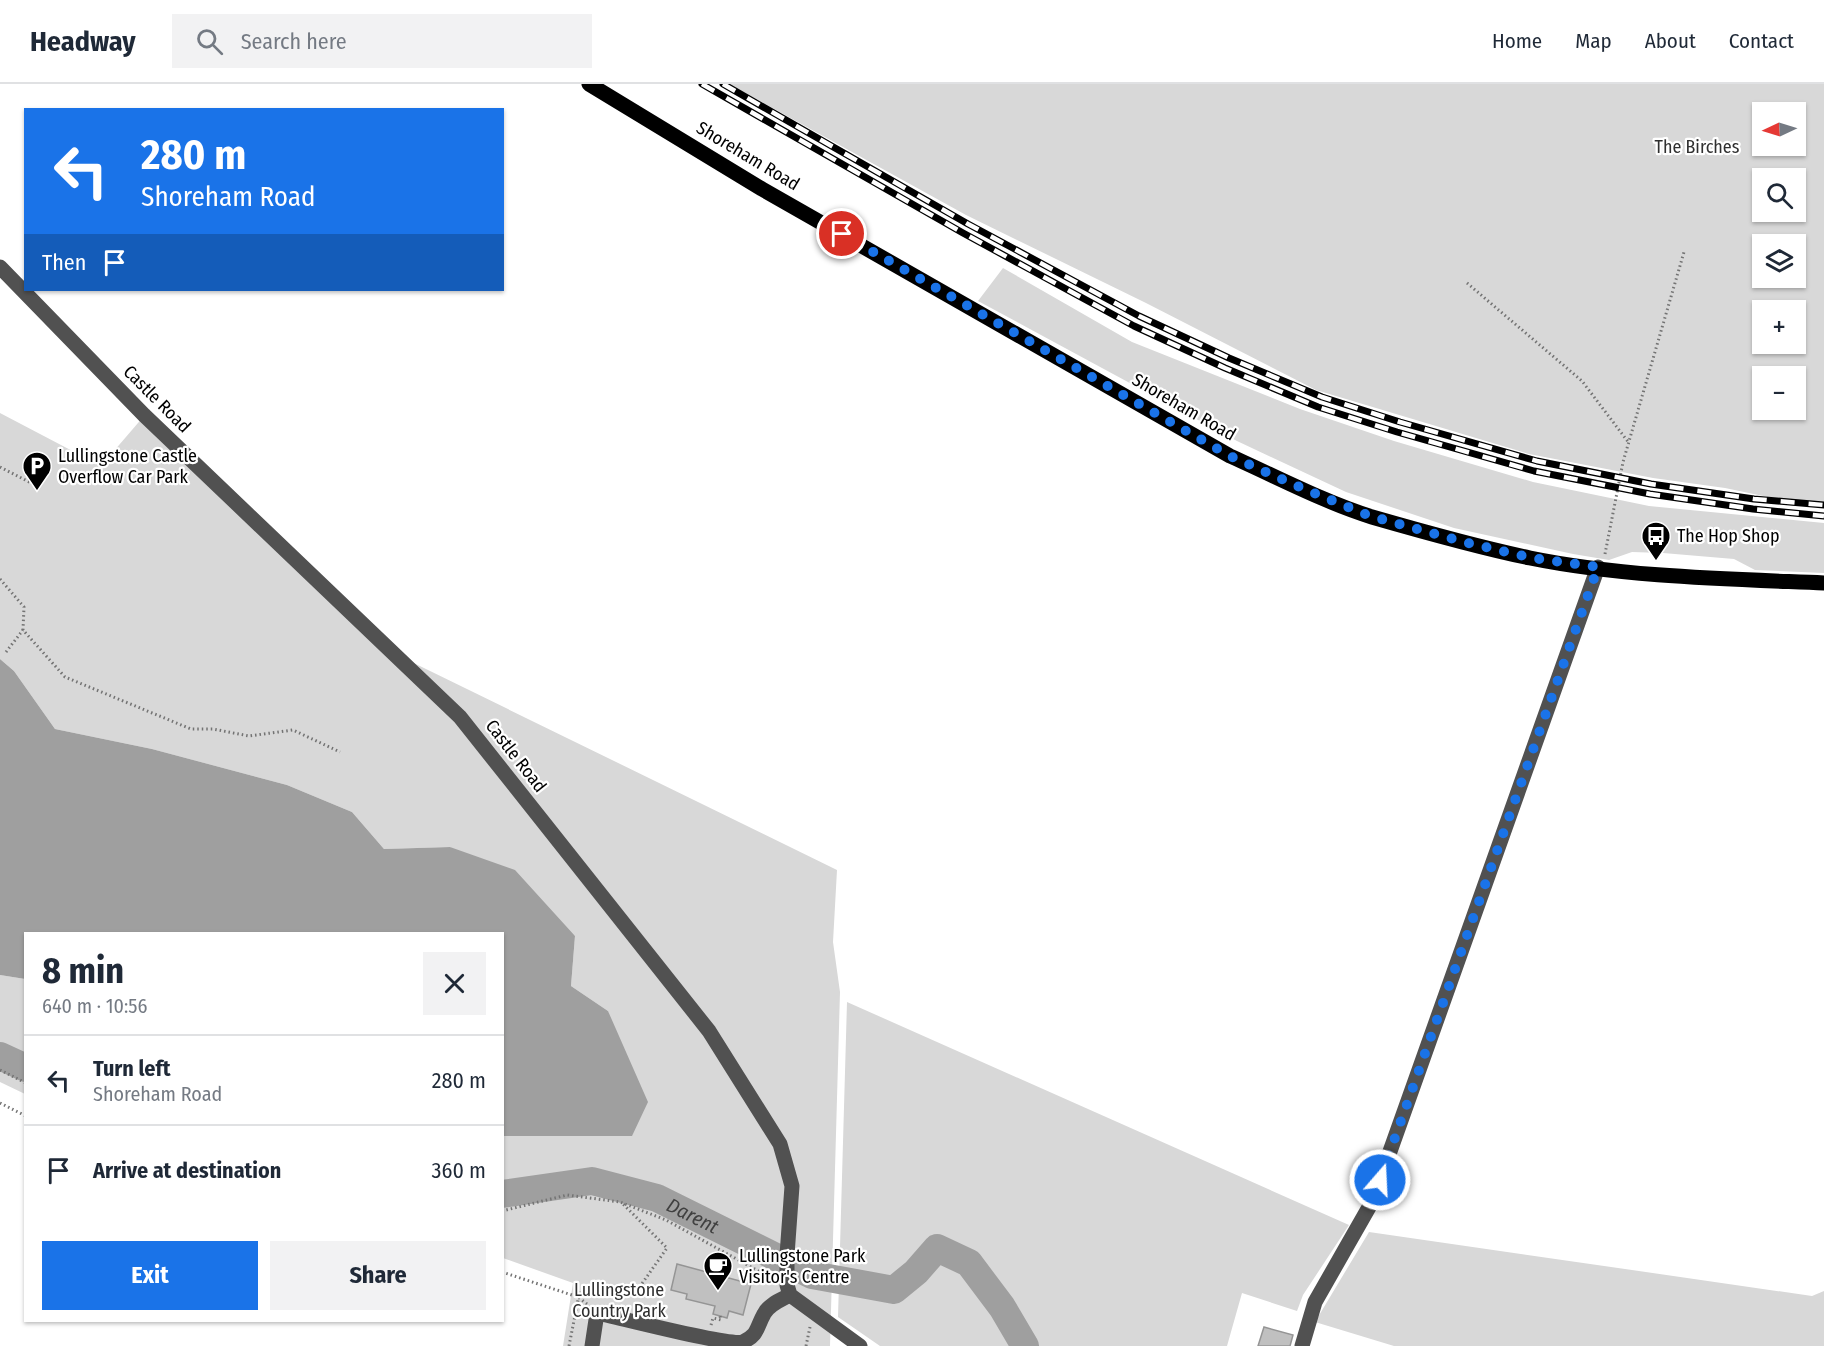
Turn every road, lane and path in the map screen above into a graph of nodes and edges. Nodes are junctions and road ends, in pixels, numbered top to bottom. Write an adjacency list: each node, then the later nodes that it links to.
1 (589, 84): 8 (main road, Shoreham Road)
2 (1684, 252): 5 (path)
3 (0, 267): 21 (street, Castle Road)
4 (1467, 283): 5 (path)
5 (1629, 443): 8 (path)
6 (0, 466): 7 (path)
7 (35, 485)
8 (1600, 568): 10 (main road, Shoreham Road); 30 (street)
9 (0, 579): 11 (path)
10 (1824, 583)
11 (23, 630): 12 (path); 13 (path)
12 (6, 652)
13 (340, 752)
14 (0, 1070): 15 (path)
15 (24, 1082)
16 (0, 1103): 17 (path)
17 (24, 1115)
18 (620, 1202): 19 (path); 21 (path); 22 (path)
19 (504, 1211)
20 (504, 1273): 22 (path)
21 (788, 1283): 25 (street); 29 (street)
22 (578, 1298): 23 (path); 26 (path)
23 (597, 1312): 25 (street); 27 (street)
24 (813, 1320): 28 (path)
25 (756, 1340)
26 (569, 1346)
27 (592, 1346)
28 (806, 1346)
29 (860, 1346)
30 (1302, 1346)

